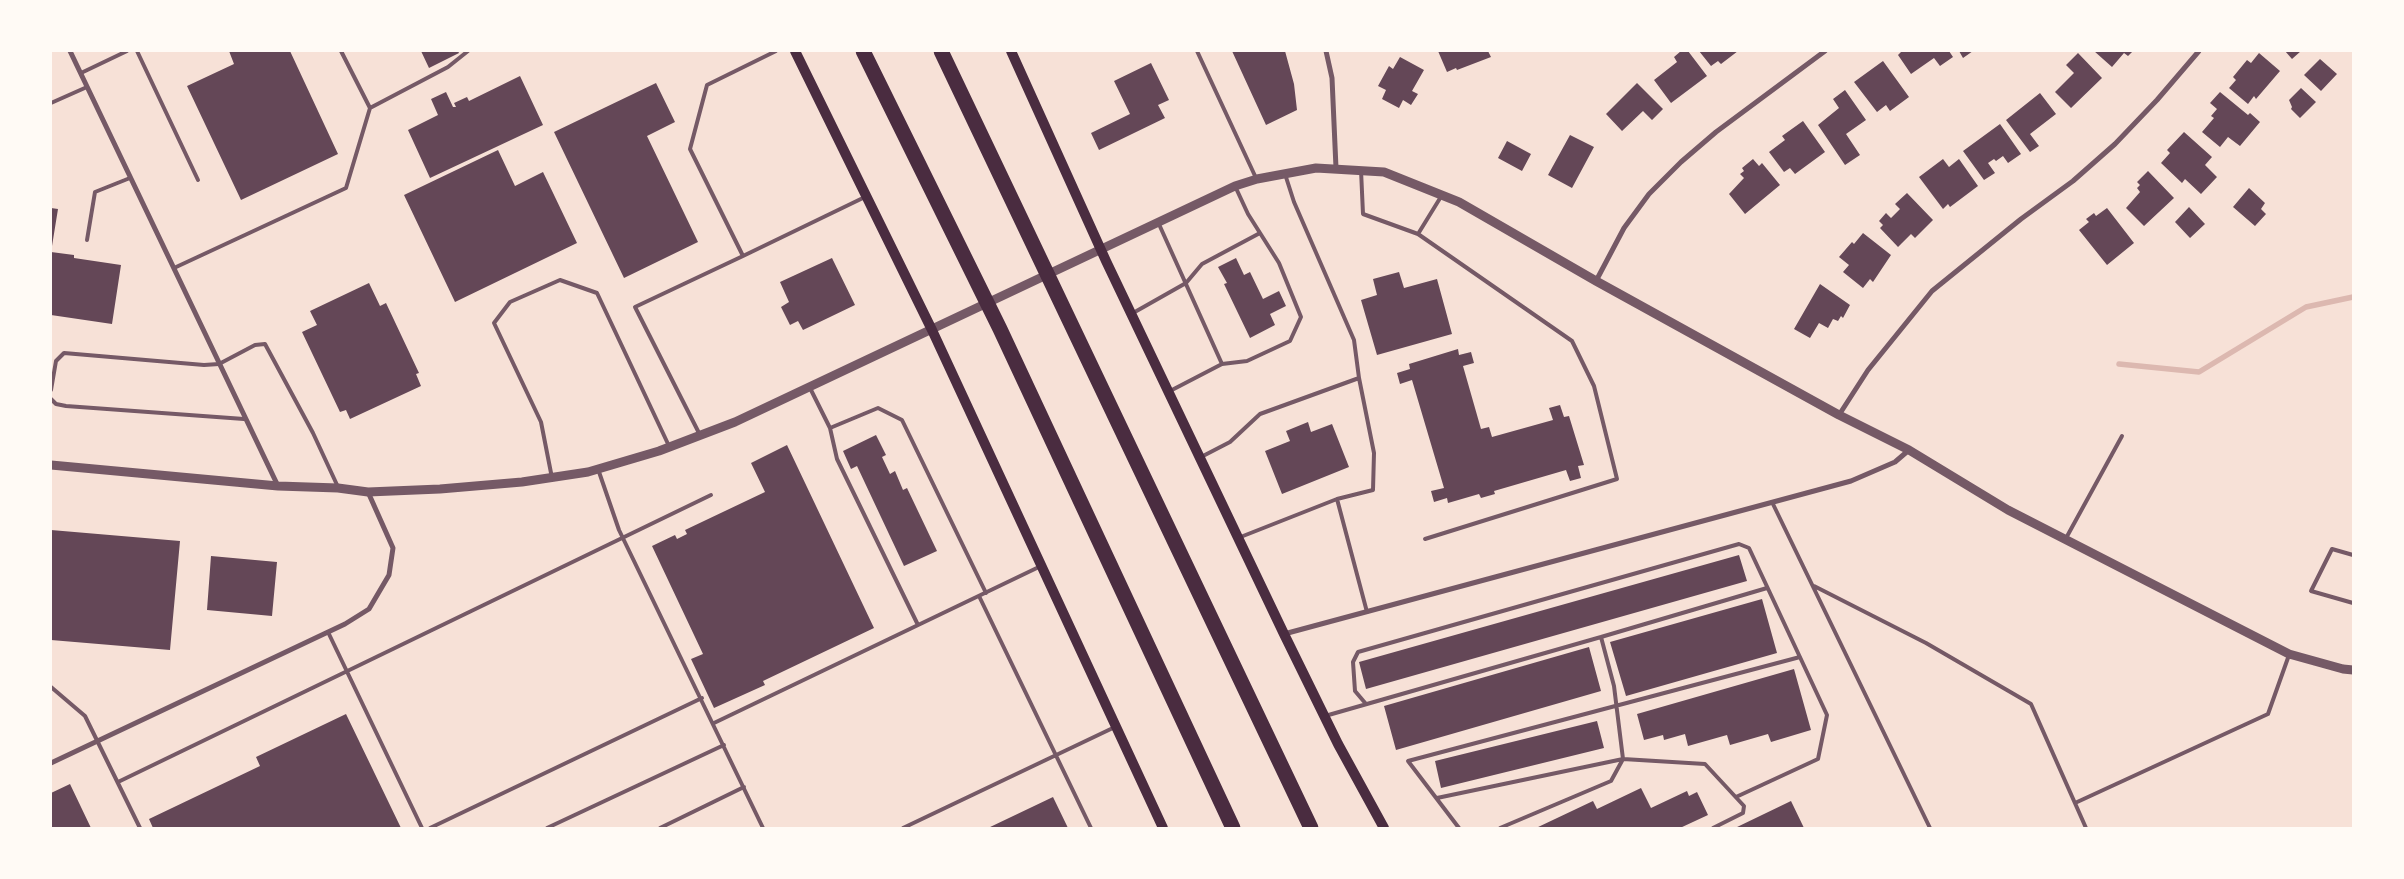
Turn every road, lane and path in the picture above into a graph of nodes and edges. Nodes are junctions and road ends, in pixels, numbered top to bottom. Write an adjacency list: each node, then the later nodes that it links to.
1 (70, 51): 15 (street)
2 (127, 51): 15 (lane)
3 (137, 51): 23 (lane)
4 (342, 51): 18 (lane)
5 (468, 51): 18 (lane)
6 (776, 51): 33 (lane)
7 (795, 51): 27 (main road)
8 (863, 51): 109 (highway)
9 (941, 51): 110 (highway)
10 (1011, 51): 32 (main road)
11 (1197, 51): 24 (lane)
12 (1326, 51): 19 (street)
13 (1825, 51): 35 (street)
14 (2199, 51): 46 (street)
15 (81, 73): 16 (street)
16 (87, 87): 17 (lane); 22 (street)
17 (51, 103)
18 (370, 108): 34 (lane)
19 (1336, 168): 20 (street); 21 (street)
20 (1361, 170): 26 (street); 30 (lane)
21 (1285, 174): 24 (street); 41 (lane)
22 (130, 178): 31 (lane); 34 (street)
23 (198, 180)
24 (1257, 180): 25 (street)
25 (1235, 186): 28 (street); 29 (lane)
26 (1442, 195): 30 (lane); 35 (street)
27 (868, 196): 33 (lane); 38 (main road)
28 (1158, 222): 32 (street); 36 (lane)
29 (1260, 233): 36 (lane); 40 (lane)
30 (1418, 234): 65 (lane)
31 (87, 240)
32 (1100, 250): 37 (main road); 38 (street)
33 (743, 256): 49 (lane)
34 (174, 268): 39 (street)
35 (1596, 281): 46 (street)
36 (1186, 283): 37 (lane); 40 (lane)
37 (1131, 314): 44 (main road)
38 (932, 330): 42 (street); 68 (main road)
39 (219, 364): 43 (lane); 47 (street); 58 (lane)
40 (1222, 364): 44 (lane)
41 (1359, 378): 53 (lane); 61 (lane)
42 (810, 388): 48 (lane); 49 (street)
43 (51, 390)
44 (1168, 392): 53 (main road)
45 (51, 399): 47 (lane)
46 (1839, 414): 52 (street)
47 (244, 419): 57 (street)
48 (830, 428): 71 (lane); 75 (lane)
49 (700, 435): 51 (street)
50 (2122, 436): 66 (lane)
51 (669, 447): 55 (street); 56 (lane)
52 (1909, 450): 62 (street); 66 (street)
53 (1199, 458): 64 (main road)
54 (51, 465): 57 (street)
55 (598, 469): 56 (street); 63 (lane)
56 (552, 478): 59 (street)
57 (278, 486): 58 (street)
58 (338, 488): 59 (street)
59 (368, 492): 76 (street)
60 (711, 494): 63 (lane)
61 (1337, 499): 64 (lane); 74 (lane)
62 (1772, 502): 69 (lane); 74 (street)
63 (623, 537): 82 (lane); 84 (lane)
64 (1238, 538): 77 (main road)
65 (1425, 539)
66 (2065, 540): 79 (street)
67 (2353, 555): 73 (lane)
68 (1041, 566): 71 (lane); 89 (main road)
69 (1814, 586): 99 (lane); 115 (lane)
70 (1767, 588): 78 (lane); 80 (lane); 85 (lane)
71 (986, 593): 72 (lane)
72 (979, 596): 75 (lane); 92 (lane)
73 (2353, 603)
74 (1368, 612): 77 (street)
75 (918, 625): 88 (lane)
76 (328, 632): 82 (lane); 90 (street)
77 (1284, 634): 87 (main road)
78 (1601, 637): 85 (lane); 86 (lane)
79 (2290, 654): 81 (street); 99 (lane)
80 (1800, 657): 86 (lane); 97 (lane)
81 (2353, 670)
82 (347, 671): 95 (lane); 101 (lane)
83 (51, 687): 90 (lane)
84 (702, 698): 88 (lane); 102 (lane)
85 (1366, 704): 87 (lane)
86 (1616, 707): 93 (lane); 98 (lane)
87 (1324, 716): 111 (main road)
88 (714, 723): 91 (lane)
89 (1116, 727): 92 (lane); 108 (main road)
90 (98, 741): 94 (street); 95 (lane)
91 (724, 745): 96 (lane); 103 (lane)
92 (1055, 756): 106 (lane); 107 (lane)
93 (1623, 759): 97 (lane); 98 (lane); 113 (lane)
94 (51, 763)
95 (118, 782): 100 (lane)
96 (744, 787): 104 (lane); 105 (lane)
97 (1736, 797): 114 (lane)
98 (1436, 798): 112 (lane)
99 (2074, 803): 116 (lane)
100 (140, 828)
101 (422, 828)
102 (430, 828)
103 (547, 828)
104 (660, 828)
105 (763, 828)
106 (903, 828)
107 (1090, 828)
108 (1163, 828)
109 (1233, 828)
110 (1311, 828)
111 (1384, 828)
112 (1458, 828)
113 (1500, 828)
114 (1713, 828)
115 (1930, 828)
116 (2086, 828)

